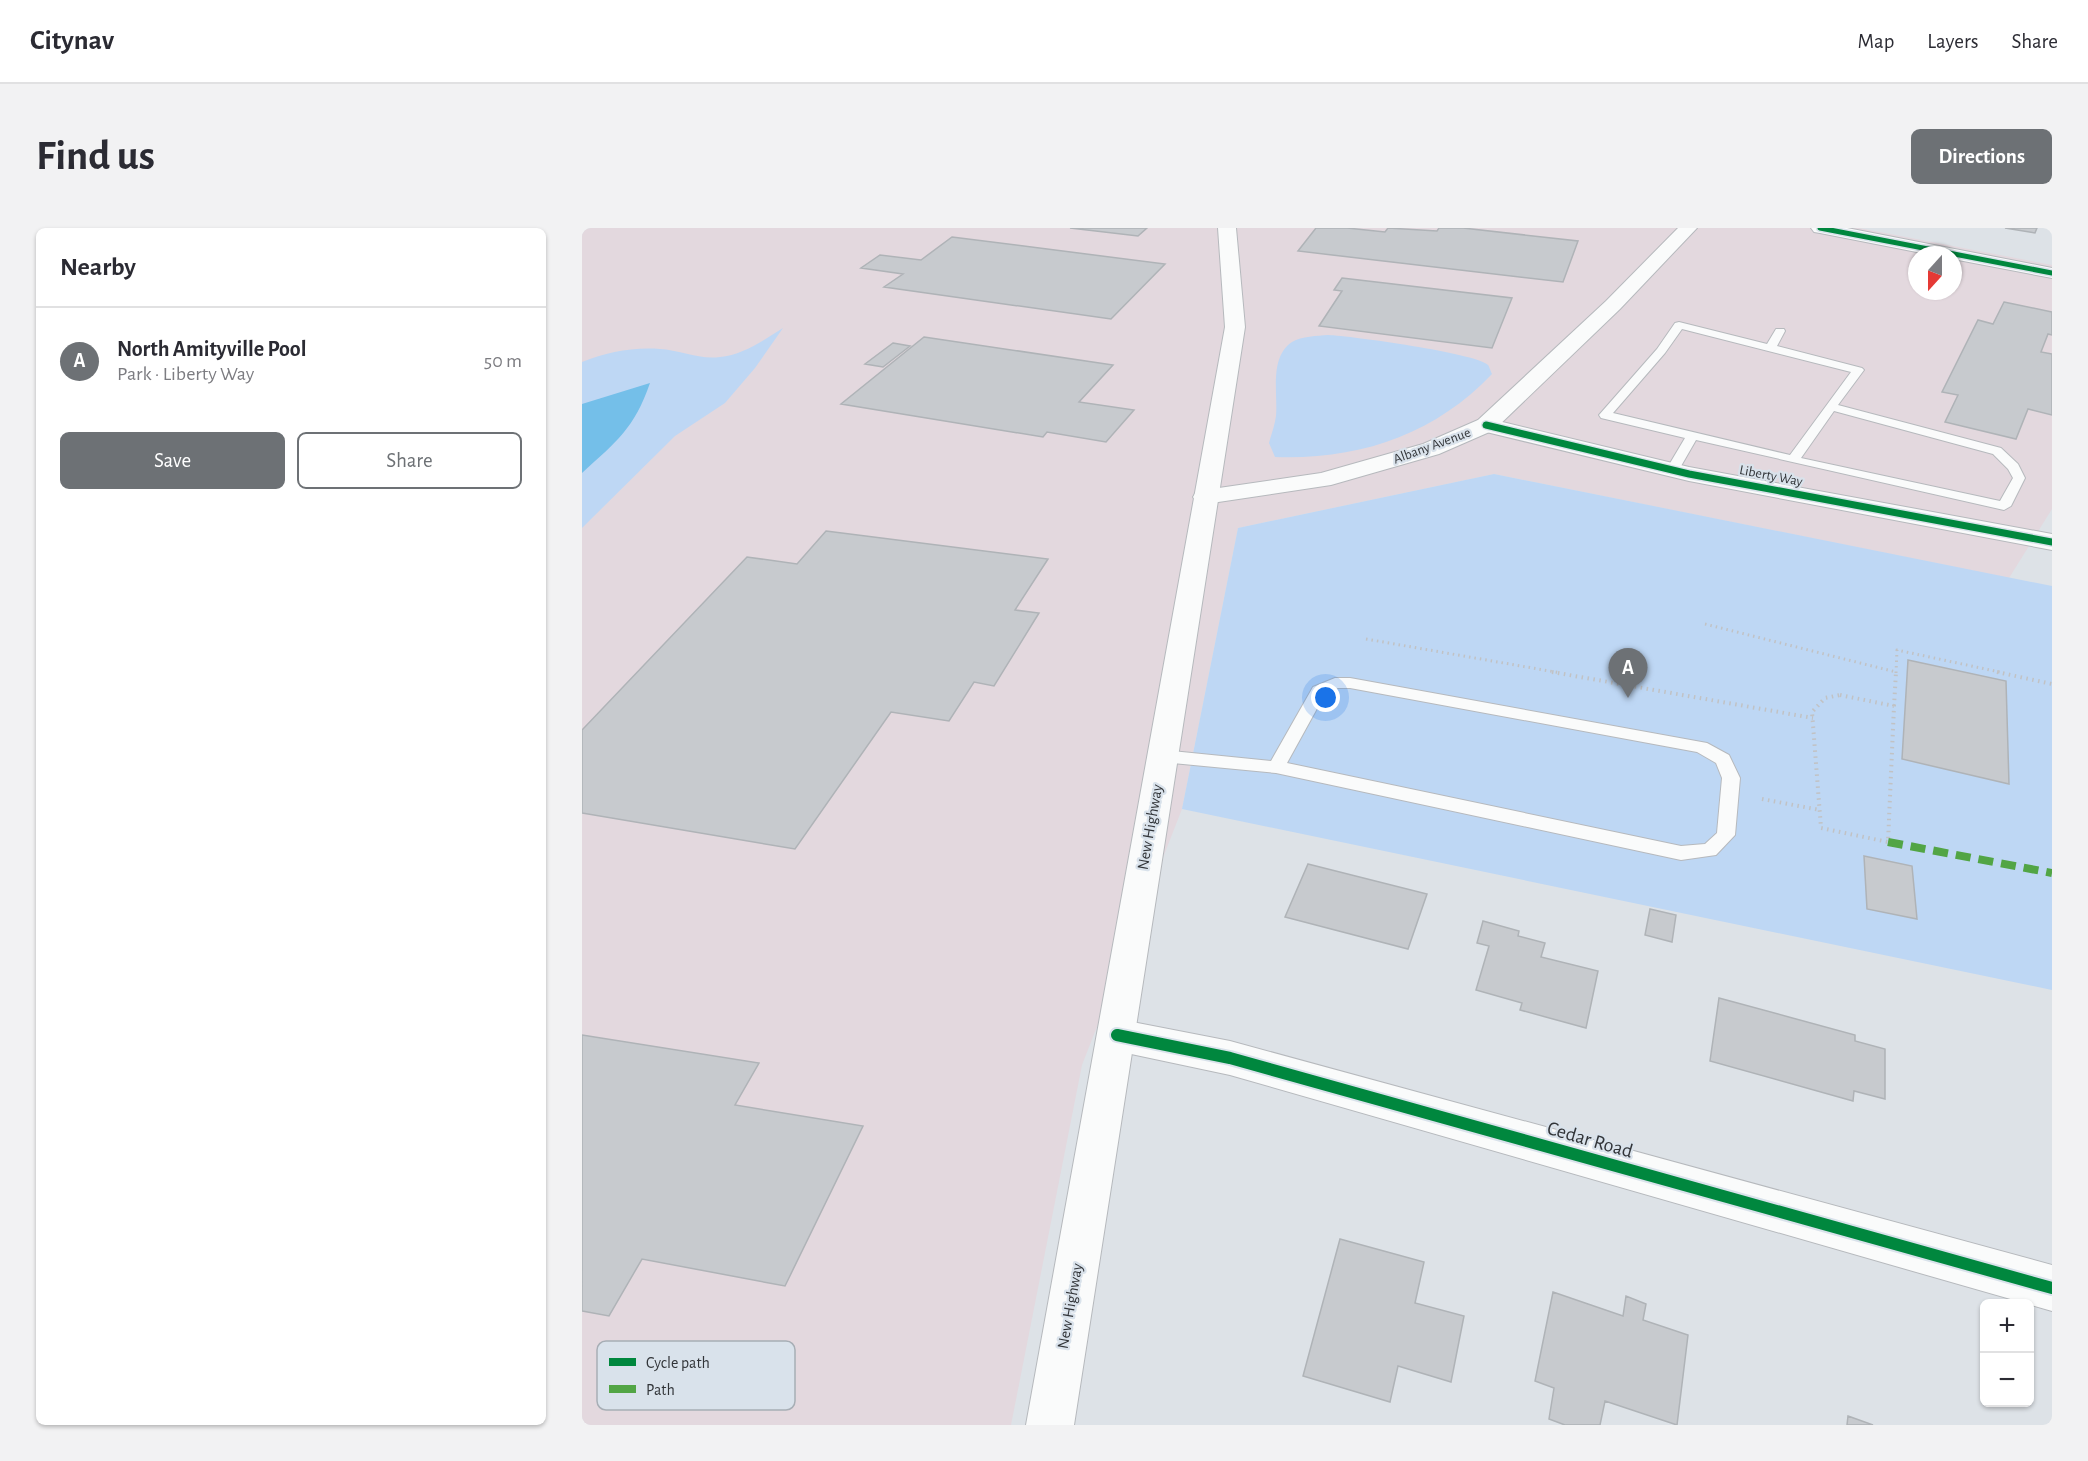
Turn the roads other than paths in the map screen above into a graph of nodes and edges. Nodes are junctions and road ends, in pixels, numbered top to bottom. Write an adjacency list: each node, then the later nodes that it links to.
1 (1227, 228): 12 (street, New Highway)
2 (1688, 228): 8 (street, Albany Avenue)
3 (1820, 228): 4 (street)
4 (2052, 273)
5 (1780, 331): 6 (lane)
6 (1770, 348): 7 (lane); 9 (lane)
7 (1831, 407): 10 (lane); 10 (lane)
8 (1486, 425): 11 (street, Liberty Way); 12 (street, Albany Avenue)
9 (1692, 436): 10 (lane); 11 (lane)
10 (1793, 460)
11 (1672, 470): 13 (street, Liberty Way)
12 (1205, 497): 14 (street, New Highway)
13 (2052, 542)
14 (1162, 756): 15 (lane); 16 (street, New Highway)
15 (1276, 767): 15 (lane)
16 (1117, 1035): 17 (street, Cedar Road); 18 (street, New Highway)
17 (2052, 1288)
18 (1050, 1425)

